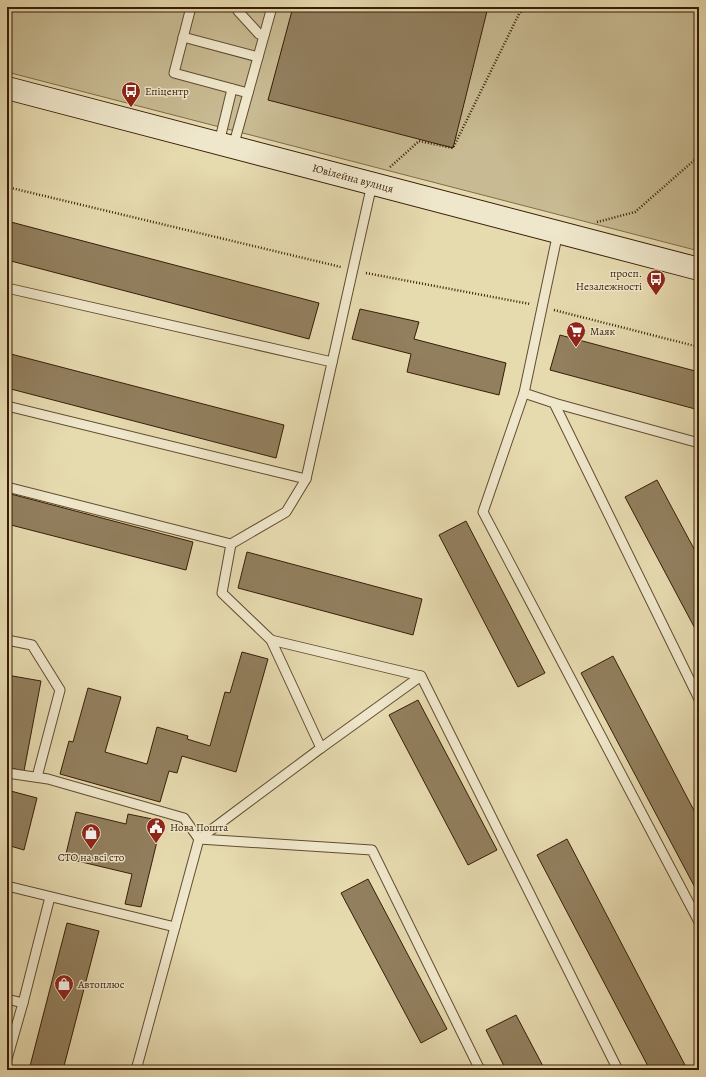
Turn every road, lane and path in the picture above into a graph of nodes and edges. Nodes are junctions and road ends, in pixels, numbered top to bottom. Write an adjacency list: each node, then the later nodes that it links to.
1 (191, 7): 6 (lane)
2 (239, 7): 5 (lane)
3 (272, 7): 5 (lane)
4 (526, 7): 13 (path)
5 (264, 35): 7 (lane)
6 (183, 37): 7 (lane); 9 (lane)
7 (258, 57): 10 (lane)
8 (7, 88): 11 (street, Ювілейна вулиця)
9 (232, 89): 10 (lane); 11 (lane)
10 (248, 93): 11 (lane)
11 (226, 145): 13 (street, Ювілейна вулиця)
12 (699, 156): 14 (path)
13 (372, 183): 15 (street, Ювілейна вулиця); 18 (lane)
14 (597, 222)
15 (558, 232): 16 (street, Ювілейна вулиця); 19 (lane)
16 (699, 269)
17 (7, 288): 18 (lane)
18 (332, 362): 23 (lane)
19 (524, 392): 20 (lane); 36 (lane)
20 (554, 403): 22 (lane); 29 (lane)
21 (7, 406): 23 (lane)
22 (699, 443)
23 (306, 479): 25 (lane)
24 (7, 487): 25 (lane)
25 (231, 544): 27 (lane)
26 (7, 640): 32 (lane)
27 (271, 640): 28 (lane); 30 (lane)
28 (421, 676): 30 (lane); 43 (lane)
29 (699, 699)
30 (321, 748): 33 (lane)
31 (7, 773): 32 (lane)
32 (37, 777): 33 (lane)
33 (199, 838): 37 (lane); 42 (lane)
34 (7, 886): 35 (lane)
35 (50, 897): 37 (lane); 39 (lane)
36 (699, 922)
37 (175, 927): 41 (lane)
38 (7, 999): 39 (lane)
39 (23, 1003): 40 (lane)
40 (7, 1059)
41 (136, 1070)
42 (480, 1070)
43 (618, 1070)

